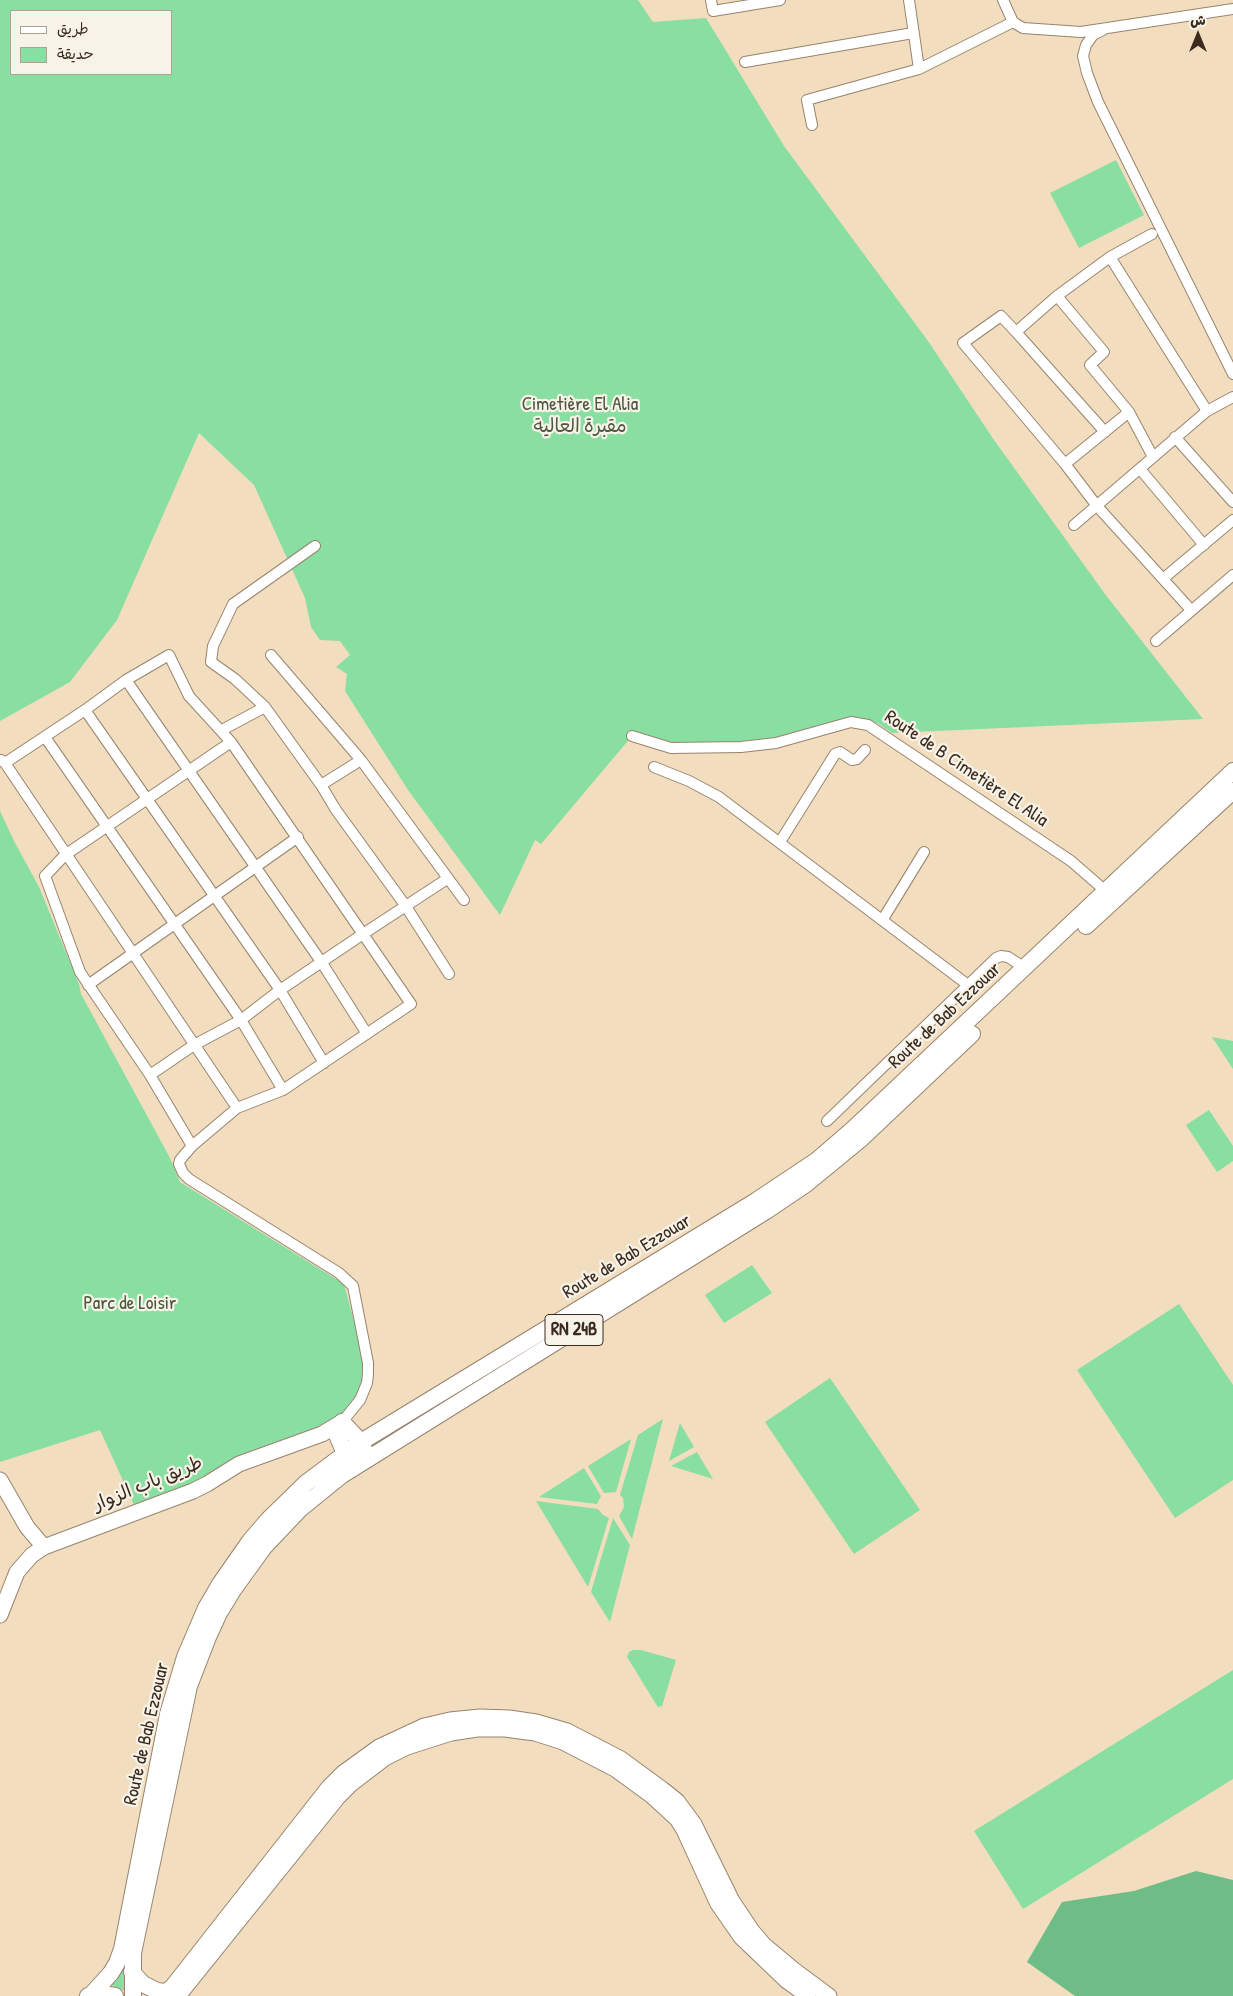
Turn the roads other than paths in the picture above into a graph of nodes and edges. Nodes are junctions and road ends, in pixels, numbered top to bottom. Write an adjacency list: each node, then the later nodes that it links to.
1 (711, 0): 2 (street)
2 (780, 0)
3 (910, 0): 8 (street)
4 (1003, 0): 6 (street)
5 (1233, 9): 7 (street)
6 (1013, 22): 7 (street); 10 (street)
7 (1103, 30): 16 (street)
8 (913, 33): 9 (street); 10 (street)
9 (745, 62)
10 (919, 69): 11 (street)
11 (812, 125)
12 (1152, 234): 13 (street)
13 (1110, 257): 14 (street); 18 (street)
14 (1057, 296): 15 (street); 19 (street)
15 (1016, 332): 20 (street); 23 (street)
16 (1233, 374)
17 (1233, 397): 18 (street)
18 (1207, 411): 21 (street)
19 (1129, 412): 20 (street); 22 (street)
20 (1105, 432): 23 (street)
21 (1175, 437): 22 (street); 25 (street)
22 (1153, 457): 24 (street)
23 (1065, 464): 26 (street)
24 (1140, 469): 26 (street); 29 (street)
25 (1233, 502)
26 (1097, 506): 28 (street); 32 (street)
27 (1233, 520): 29 (street)
28 (1074, 525)
29 (1204, 545): 32 (street)
30 (315, 546): 37 (street)
31 (1233, 575): 33 (street)
32 (1164, 578): 33 (street)
33 (1191, 610): 34 (street)
34 (1156, 641)
35 (271, 655): 44 (street)
36 (126, 680): 38 (street); 39 (street); 47 (street)
37 (265, 707): 39 (street); 49 (street)
38 (85, 710): 40 (street); 51 (street)
39 (222, 730): 42 (street)
40 (45, 736): 45 (street); 52 (street)
41 (632, 736): 60 (street, Route de B Cimetière El Alia)
42 (231, 742): 47 (street); 53 (street)
43 (865, 750): 55 (street)
44 (361, 760): 49 (street); 59 (street)
45 (3, 761): 57 (street)
46 (654, 767): 55 (street)
47 (188, 770): 51 (street); 58 (street)
48 (1233, 771): 54 (main road, Route de Bab Ezzouar)
49 (321, 785): 63 (street)
50 (1233, 791): 54 (main road, Route de Bab Ezzouar / RN 24B)
51 (146, 798): 52 (street); 61 (street)
52 (107, 826): 57 (street); 65 (street)
53 (298, 837): 58 (street); 66 (street)
54 (1170, 840): 60 (main road, Route de Bab Ezzouar / RN 24B)
55 (780, 842): 64 (street)
56 (924, 852): 64 (street)
57 (66, 855): 67 (street); 71 (street)
58 (255, 867): 61 (street); 68 (street)
59 (447, 879): 62 (street); 63 (street)
60 (1111, 895): 69 (main road, Route de Bab Ezzouar); 86 (main road, Route de Bab Ezzouar / RN 24B)
61 (214, 896): 65 (street); 73 (street)
62 (464, 900)
63 (405, 905): 66 (street); 70 (street)
64 (883, 919): 72 (street)
65 (174, 924): 67 (street); 74 (street)
66 (363, 934): 68 (street); 75 (street)
67 (133, 954): 71 (street); 76 (street)
68 (322, 963): 73 (street); 75 (street)
69 (1025, 968): 72 (street); 84 (main road, Route de Bab Ezzouar)
70 (449, 974)
71 (88, 985): 78 (street)
72 (968, 985): 81 (street)
73 (280, 990): 74 (street); 77 (street)
74 (241, 1020): 76 (street); 79 (street)
75 (366, 1034): 77 (street)
76 (194, 1045): 78 (street); 80 (street)
77 (324, 1063): 79 (street)
78 (150, 1075): 82 (street)
79 (283, 1090): 80 (street)
80 (237, 1108): 82 (street)
81 (827, 1121)
82 (192, 1146): 83 (street)
83 (338, 1425): 84 (main road); 85 (main road); 88 (main road, طريق باب الزوار)
84 (361, 1442): 85 (main road, Route de Bab Ezzouar); 86 (main road)
85 (346, 1453): 86 (main road); 90 (main road, Route de Bab Ezzouar)
86 (362, 1462): 91 (main road, Route de Bab Ezzouar / RN 24B)
87 (0, 1480): 88 (main road)
88 (44, 1547): 89 (main road, طريق باب الزوار)
89 (0, 1614)
90 (168, 1714): 91 (main road); 92 (main road, Route de Bab Ezzouar)
91 (181, 1725): 92 (main road, Route de Bab Ezzouar / RN 24B)
92 (170, 1740): 93 (main road, Route de Bab Ezzouar / RN 24B); 94 (main road, Route de Bab Ezzouar)
93 (132, 1972): 95 (main road); 97 (main road, Route de Bab Ezzouar / RN 24B)
94 (89, 1995): 96 (main road)
95 (168, 1995): 98 (main road); 99 (main road)
96 (115, 1996)
97 (133, 1996)
98 (808, 1996)
99 (829, 1996)

